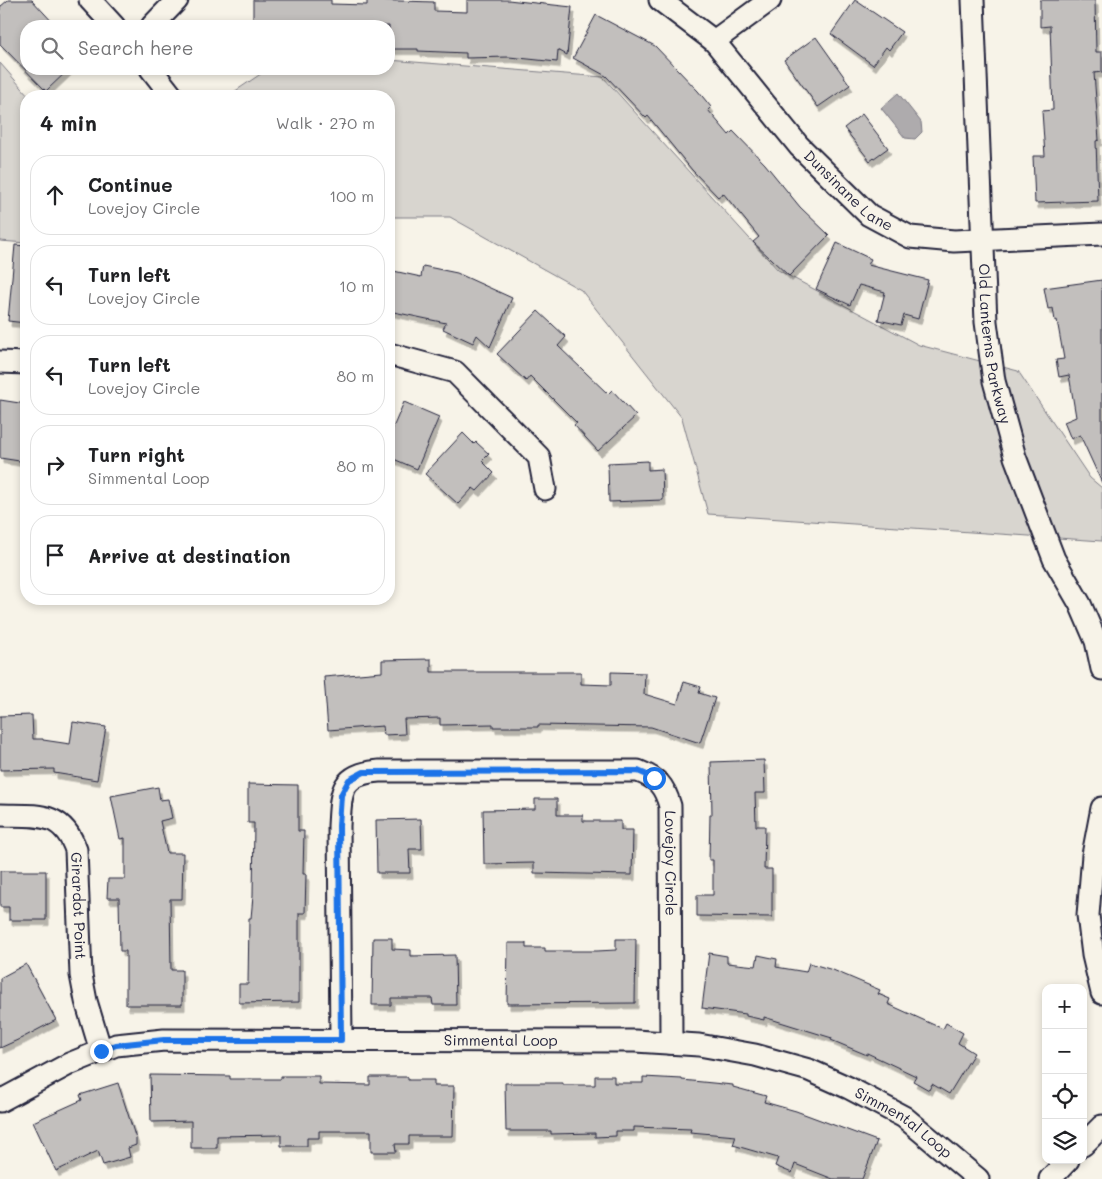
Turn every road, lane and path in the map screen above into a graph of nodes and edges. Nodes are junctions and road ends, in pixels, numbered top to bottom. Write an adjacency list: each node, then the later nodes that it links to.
1 (90, 0): 6 (street)
2 (177, 0): 7 (street)
3 (660, 0): 8 (street, Dunsinane Lane)
4 (770, 0): 8 (street)
5 (973, 0): 12 (street, Old Lanterns Parkway)
6 (108, 20)
7 (158, 20)
8 (714, 41): 12 (street, Dunsinane Lane)
9 (156, 75): 10 (street)
10 (167, 90)
11 (1102, 234): 12 (street, Dunsinane Lane)
12 (982, 239): 17 (street, Old Lanterns Parkway)
13 (395, 356): 16 (street)
14 (0, 362): 15 (street)
15 (20, 363)
16 (545, 489)
17 (1102, 669)
18 (1102, 808): 20 (street)
19 (0, 815): 23 (street, Girardot Point)
20 (1102, 993)
21 (341, 1040): 22 (street, Simmental Loop); 22 (street, Lovejoy Circle); 23 (street, Simmental Loop)
22 (671, 1044): 28 (street, Simmental Loop)
23 (101, 1051): 24 (street, Simmental Loop)
24 (0, 1101)
25 (1102, 1126): 26 (street)
26 (1087, 1141)
27 (1064, 1164): 29 (street)
28 (978, 1179)
29 (1050, 1179)

